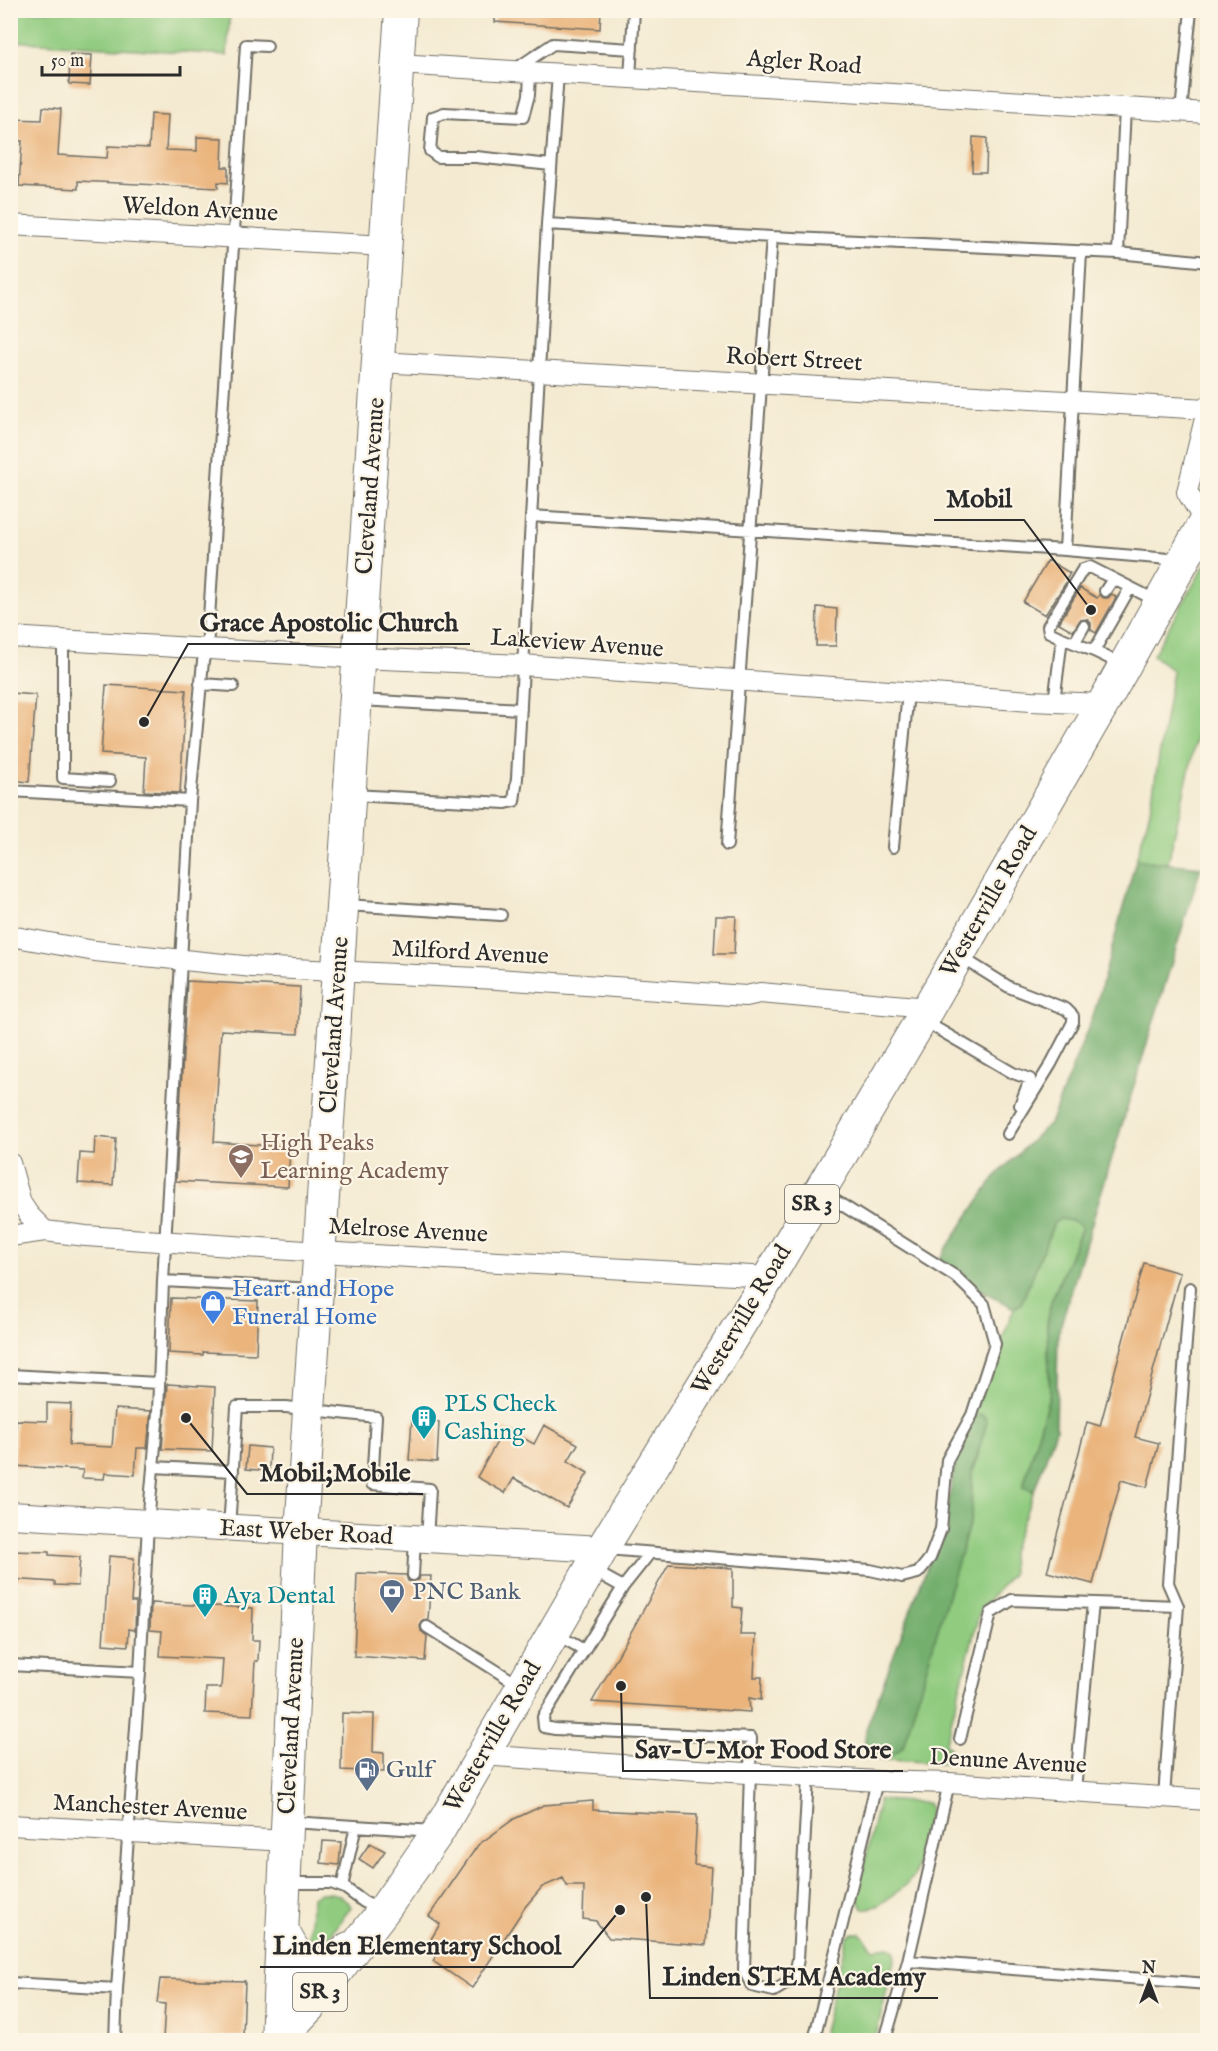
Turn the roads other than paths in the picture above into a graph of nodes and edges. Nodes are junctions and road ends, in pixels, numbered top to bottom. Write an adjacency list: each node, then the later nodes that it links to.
1 (401, 10): 6 (main road, Cleveland Avenue)
2 (634, 10): 5 (lane)
3 (1191, 10): 11 (lane)
4 (267, 46): 16 (lane)
5 (632, 48): 7 (lane); 9 (lane)
6 (398, 64): 7 (street, Agler Road); 18 (main road, Cleveland Avenue)
7 (521, 71): 8 (street, Agler Road); 13 (lane)
8 (558, 74): 9 (street, Agler Road); 13 (lane)
9 (630, 78): 10 (street, Agler Road)
10 (1125, 108): 11 (street, Agler Road); 20 (lane)
11 (1181, 112): 12 (street, Agler Road)
12 (1208, 113)
13 (551, 165): 14 (lane)
14 (547, 224): 17 (lane); 23 (lane)
15 (10, 225): 16 (street, Weldon Avenue)
16 (234, 237): 18 (street, Weldon Avenue); 41 (lane)
17 (772, 237): 19 (lane); 24 (lane)
18 (386, 246): 22 (main road, Cleveland Avenue)
19 (1081, 252): 20 (lane); 25 (lane)
20 (1118, 253): 21 (lane)
21 (1208, 262)
22 (379, 362): 23 (street, Robert Street); 43 (main road, Cleveland Avenue)
23 (539, 371): 24 (street, Robert Street); 27 (lane)
24 (762, 384): 25 (street, Robert Street); 29 (lane)
25 (1073, 402): 26 (street, Robert Street); 30 (lane)
26 (1207, 407): 28 (street)
27 (531, 516): 29 (lane); 44 (lane)
28 (1206, 518): 31 (main road, Westerville Road / SR 3)
29 (752, 531): 30 (lane); 46 (lane)
30 (1065, 550): 31 (lane)
31 (1184, 560): 35 (main road, Westerville Road / SR 3)
32 (1113, 579): 33 (lane); 34 (lane); 38 (lane)
33 (1130, 588): 35 (lane); 42 (lane)
34 (1106, 591)
35 (1160, 602): 45 (main road, Westerville Road / SR 3)
36 (1084, 626): 40 (lane)
37 (10, 636): 39 (street, Lakeview Avenue)
38 (1062, 638): 40 (lane); 51 (lane)
39 (63, 640): 41 (street, Lakeview Avenue); 54 (lane)
40 (1075, 642): 42 (lane)
41 (207, 649): 43 (street, Lakeview Avenue); 47 (lane)
42 (1094, 651): 45 (lane)
43 (359, 658): 44 (street, Lakeview Avenue); 50 (main road, Cleveland Avenue)
44 (522, 665): 46 (street, Lakeview Avenue); 53 (lane)
45 (1125, 665): 52 (main road, Westerville Road / SR 3)
46 (740, 681): 49 (street, Lakeview Avenue); 58 (lane)
47 (200, 684): 48 (lane); 57 (lane)
48 (233, 686)
49 (908, 692): 51 (street, Lakeview Avenue); 59 (lane)
50 (356, 700): 53 (lane); 56 (main road, Cleveland Avenue)
51 (1054, 702): 52 (street, Lakeview Avenue)
52 (1103, 704): 63 (main road, Westerville Road / SR 3)
53 (520, 709): 56 (lane)
54 (110, 781)
55 (10, 791): 57 (lane)
56 (350, 795): 60 (main road, Cleveland Avenue)
57 (190, 801): 64 (lane)
58 (727, 845)
59 (893, 847)
60 (343, 904): 61 (lane); 65 (main road, Cleveland Avenue)
61 (501, 915)
62 (10, 936): 64 (street, Milford Avenue)
63 (958, 955): 66 (main road, Westerville Road / SR 3); 66 (lane)
64 (181, 961): 65 (street, Milford Avenue); 71 (lane)
65 (338, 972): 66 (street, Milford Avenue); 72 (main road, Cleveland Avenue)
66 (925, 1013): 68 (main road, Westerville Road / SR 3)
67 (10, 1163): 69 (street)
68 (819, 1191): 73 (main road, Westerville Road / SR 3); 87 (lane)
69 (45, 1231): 70 (street, Melrose Avenue); 71 (street, Melrose Avenue)
70 (10, 1236)
71 (165, 1241): 72 (street, Melrose Avenue); 74 (lane)
72 (320, 1251): 73 (street, Melrose Avenue); 76 (main road, Cleveland Avenue)
73 (770, 1277): 88 (main road, Westerville Road / SR 3)
74 (163, 1281): 76 (lane); 78 (lane)
75 (1190, 1287): 92 (lane)
76 (317, 1289): 79 (main road, Cleveland Avenue)
77 (10, 1375): 78 (lane)
78 (158, 1383): 80 (lane)
79 (309, 1410): 81 (lane); 85 (main road, Cleveland Avenue); 86 (lane)
80 (153, 1467): 81 (lane); 83 (lane)
81 (233, 1471): 84 (lane)
82 (10, 1515): 83 (street, East Weber Road)
83 (148, 1524): 84 (street, East Weber Road); 97 (lane)
84 (229, 1528): 85 (street, East Weber Road)
85 (301, 1533): 86 (street, East Weber Road); 111 (main road, Cleveland Avenue)
86 (421, 1539): 88 (street, East Weber Road); 89 (lane)
87 (650, 1553): 88 (lane); 90 (lane)
88 (596, 1559): 90 (lane); 94 (main road, Westerville Road / SR 3)
89 (413, 1575)
90 (623, 1587): 95 (lane)
91 (1093, 1603): 92 (lane); 99 (lane); 105 (lane)
92 (1178, 1606): 106 (lane)
93 (427, 1627): 98 (lane)
94 (554, 1632): 95 (lane); 98 (main road, Westerville Road / SR 3)
95 (584, 1650): 101 (lane)
96 (10, 1665): 97 (lane)
97 (140, 1672): 110 (lane)
98 (522, 1687): 100 (main road, Westerville Road / SR 3)
99 (960, 1739)
100 (481, 1755): 101 (street, Denune Avenue); 112 (main road, Westerville Road / SR 3)
101 (749, 1773): 102 (street, Denune Avenue); 102 (lane)
102 (808, 1777): 103 (street, Denune Avenue)
103 (877, 1781): 104 (street, Denune Avenue); 124 (lane)
104 (949, 1783): 105 (street, Denune Avenue); 118 (lane)
105 (1075, 1791): 106 (street, Denune Avenue)
106 (1164, 1797): 107 (street, Denune Avenue)
107 (1208, 1800)
108 (10, 1825): 110 (street, Manchester Avenue)
109 (356, 1826): 111 (lane); 112 (lane); 114 (lane)
110 (129, 1832): 111 (street, Manchester Avenue); 121 (lane)
111 (287, 1832): 113 (main road, Cleveland Avenue)
112 (438, 1832): 115 (main road, Westerville Road / SR 3)
113 (284, 1883): 114 (lane); 116 (main road, Cleveland Avenue)
114 (342, 1887): 115 (lane)
115 (383, 1911): 117 (main road, Westerville Road / SR 3)
116 (282, 1929): 117 (main road); 122 (main road, Cleveland Avenue)
117 (357, 1942): 122 (main road, Westerville Road / SR 3)
118 (908, 1962): 120 (lane); 125 (lane)
119 (10, 1983): 121 (lane)
120 (1208, 1984)
121 (117, 1989): 123 (lane)
122 (277, 2039)
123 (115, 2040)
124 (814, 2040)
125 (885, 2040)

